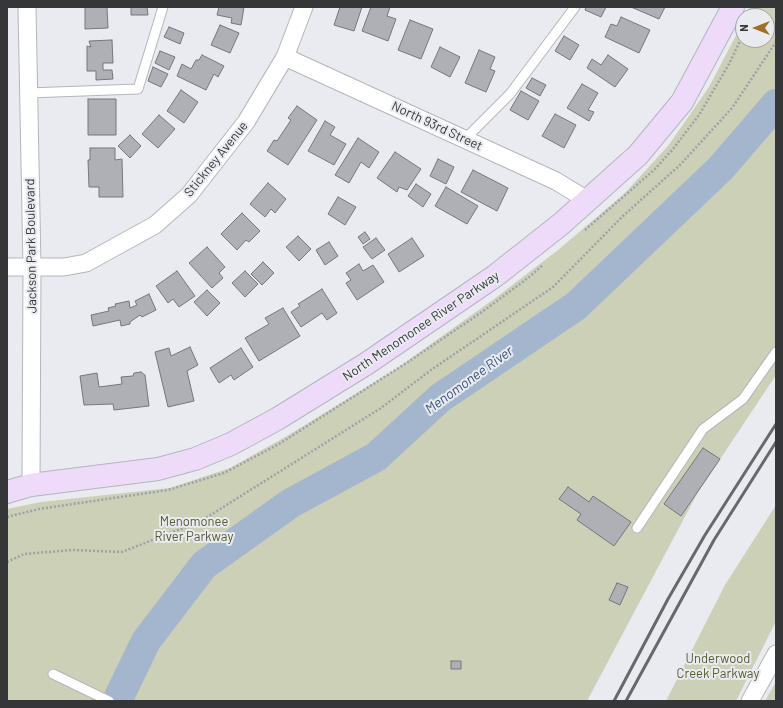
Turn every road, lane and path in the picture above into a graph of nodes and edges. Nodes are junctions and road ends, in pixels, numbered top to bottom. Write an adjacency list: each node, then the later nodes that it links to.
1 (28, 7): 8 (street, Jackson Park Boulevard)
2 (163, 7): 8 (lane)
3 (304, 7): 7 (street, Stickney Avenue)
4 (575, 7): 9 (lane)
5 (733, 7): 10 (street, North Menomonee River Parkway)
6 (776, 42): 17 (path)
7 (285, 57): 9 (street, North 93rd Street); 12 (street, Stickney Avenue)
8 (28, 93): 12 (street, Jackson Park Boulevard)
9 (466, 138): 10 (street, North 93rd Street)
10 (587, 200): 14 (street, North Menomonee River Parkway)
11 (7, 267): 12 (street, Stickney Avenue)
12 (32, 267): 14 (street, Jackson Park Boulevard)
13 (776, 352): 16 (lane)
14 (31, 485): 15 (street, North Menomonee River Parkway)
15 (7, 492)
16 (637, 528)
17 (7, 562)
18 (776, 654): 21 (street)
19 (53, 674): 20 (lane)
20 (109, 701)
21 (750, 701)

